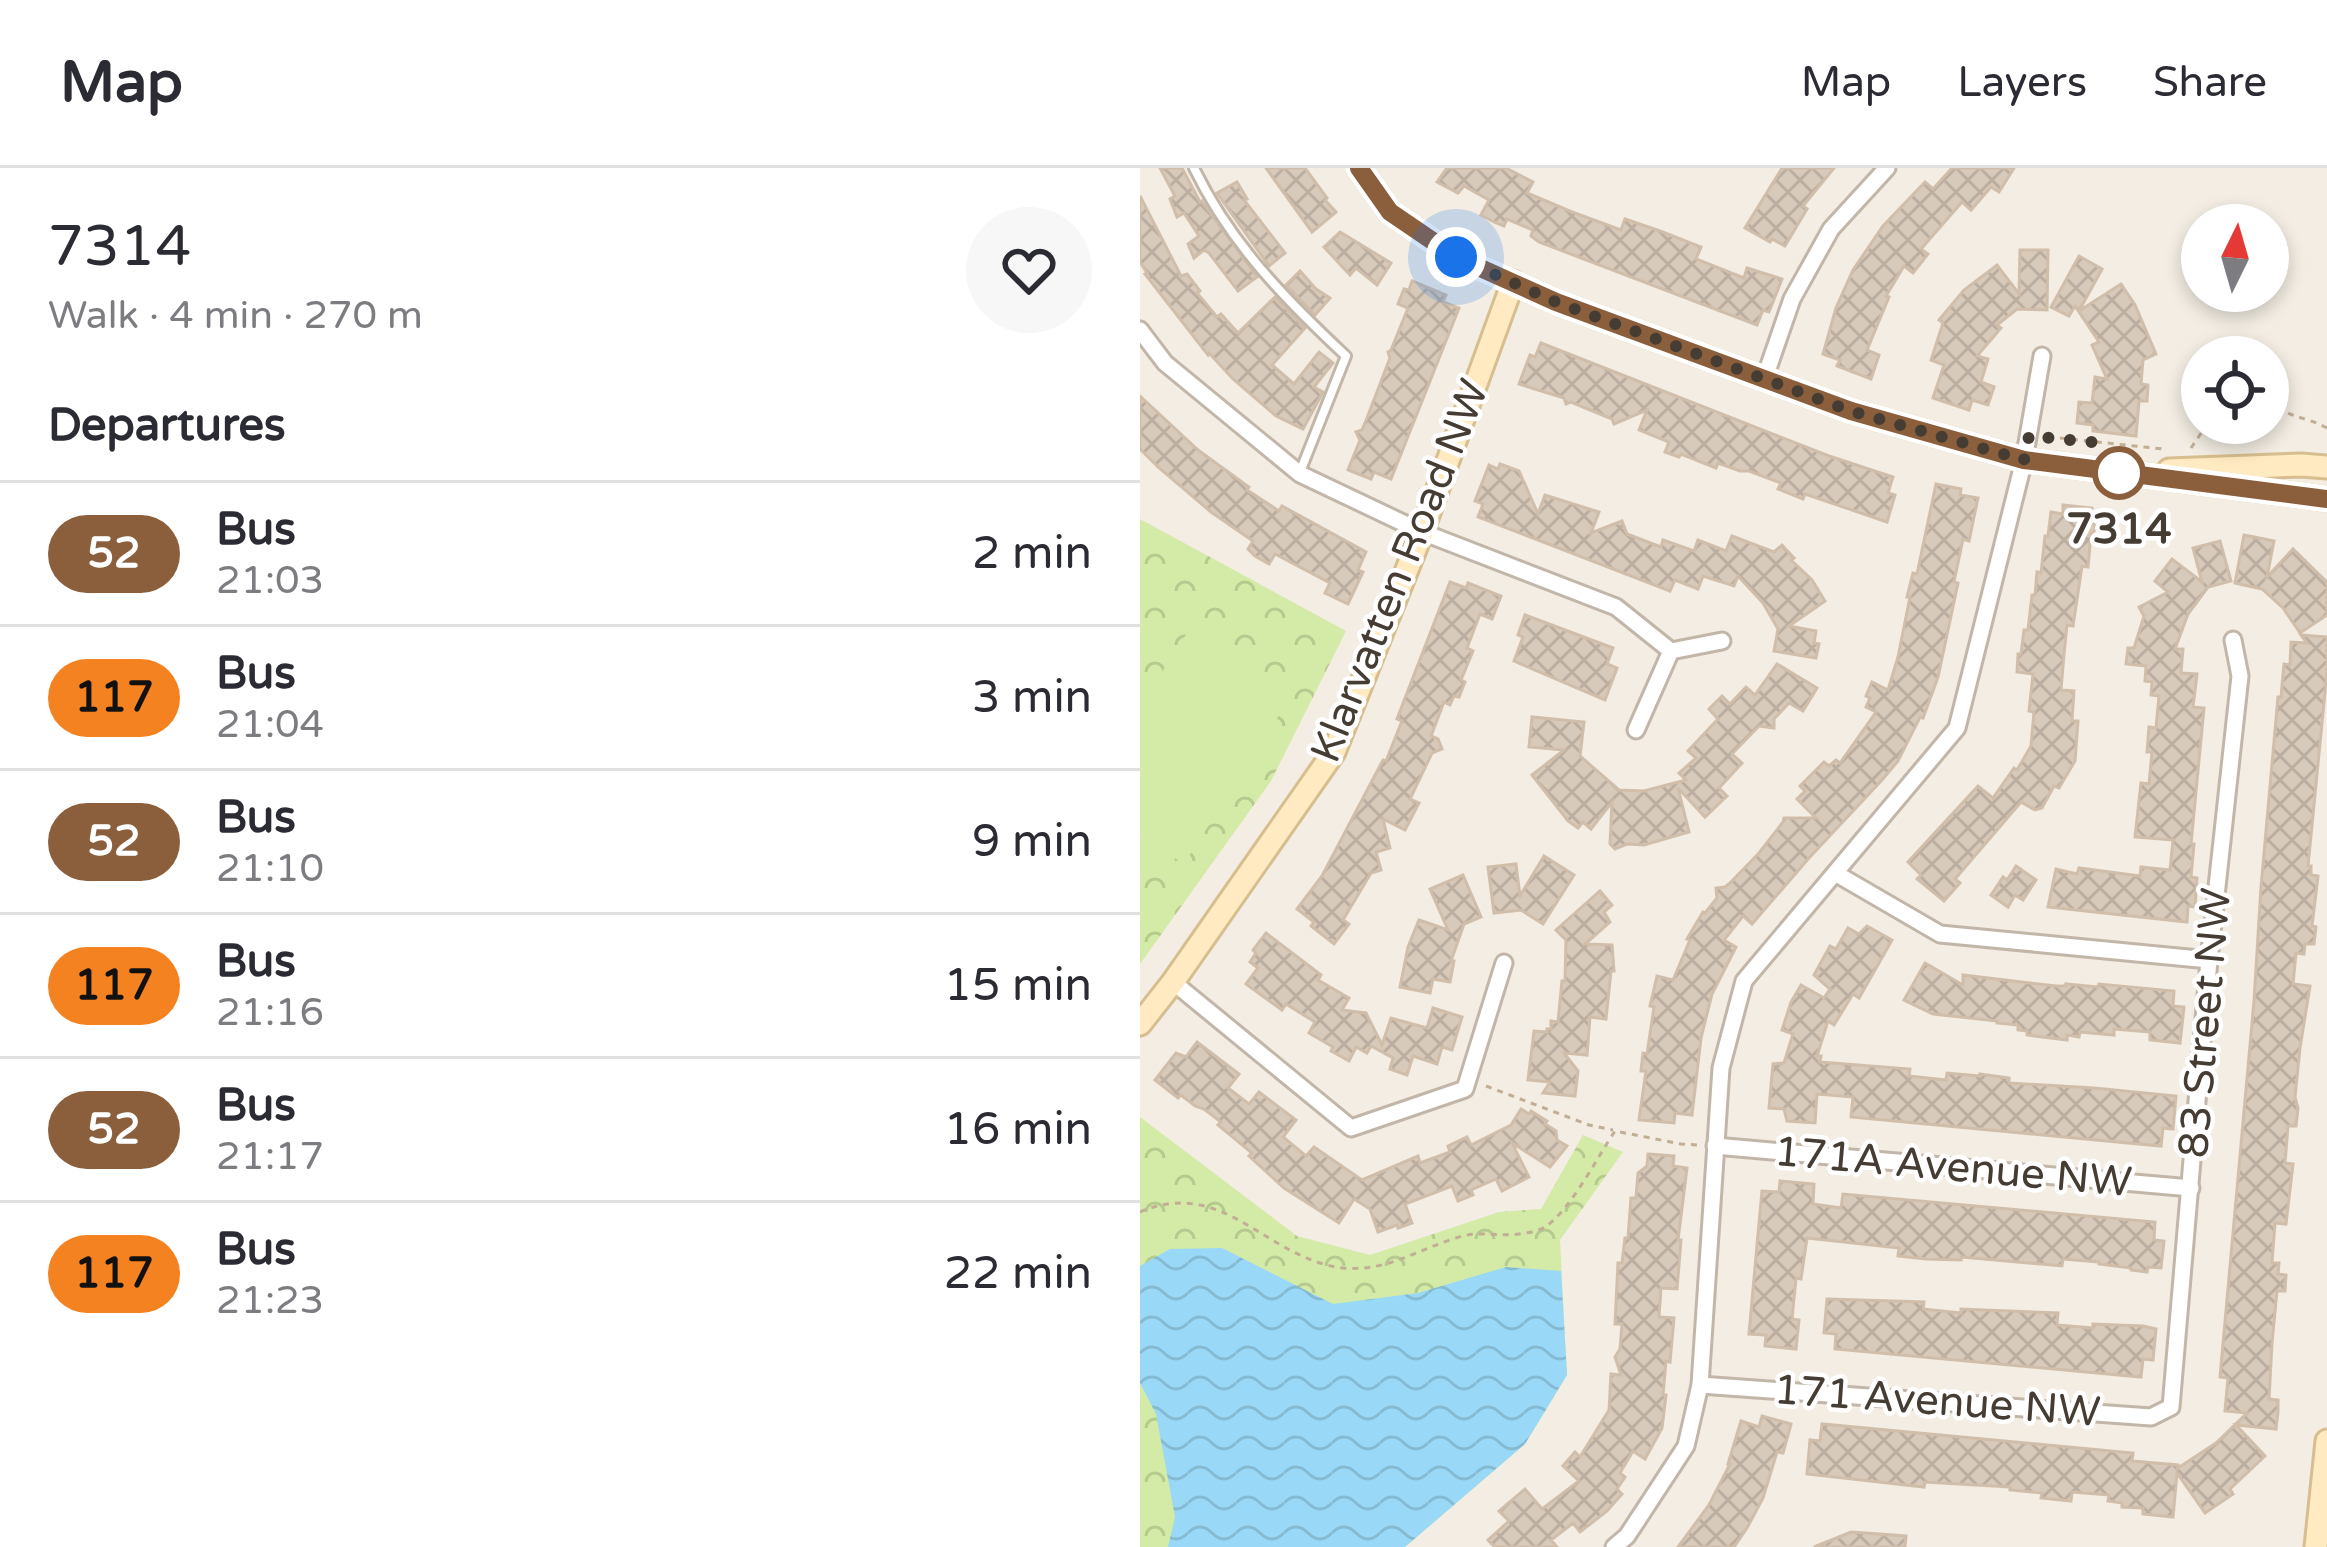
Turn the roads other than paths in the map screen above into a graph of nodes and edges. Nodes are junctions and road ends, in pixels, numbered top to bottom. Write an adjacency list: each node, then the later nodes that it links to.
1 (1194, 168): 11 (lane)
2 (1359, 168): 4 (street)
3 (1886, 168): 7 (street)
4 (1513, 282): 7 (street); 13 (street, Klarvatten Road NW)
5 (1140, 330): 11 (street)
6 (2042, 356): 8 (street)
7 (1764, 380): 8 (street)
8 (2024, 460): 10 (street); 18 (street)
9 (2327, 467): 10 (street)
10 (2114, 473): 12 (street)
11 (1300, 474): 13 (street)
12 (2327, 499)
13 (1422, 532): 16 (street); 21 (street, Klarvatten Road NW)
14 (2233, 640): 19 (street, 83 Street NW)
15 (1722, 641): 16 (street)
16 (1671, 651): 17 (street)
17 (1636, 730)
18 (1835, 873): 19 (street); 23 (street)
19 (2209, 960): 24 (street, 83 Street NW)
20 (1504, 963): 21 (street)
21 (1173, 982): 22 (street, Klarvatten Road NW)
22 (1140, 1024)
23 (1715, 1145): 24 (street, 171A Avenue NW); 25 (street)
24 (2191, 1188): 26 (street, 83 Street NW)
25 (1700, 1384): 26 (street, 171 Avenue NW); 28 (street)
26 (2171, 1407)
27 (2327, 1441): 29 (street)
28 (1614, 1547)
29 (2316, 1547)

